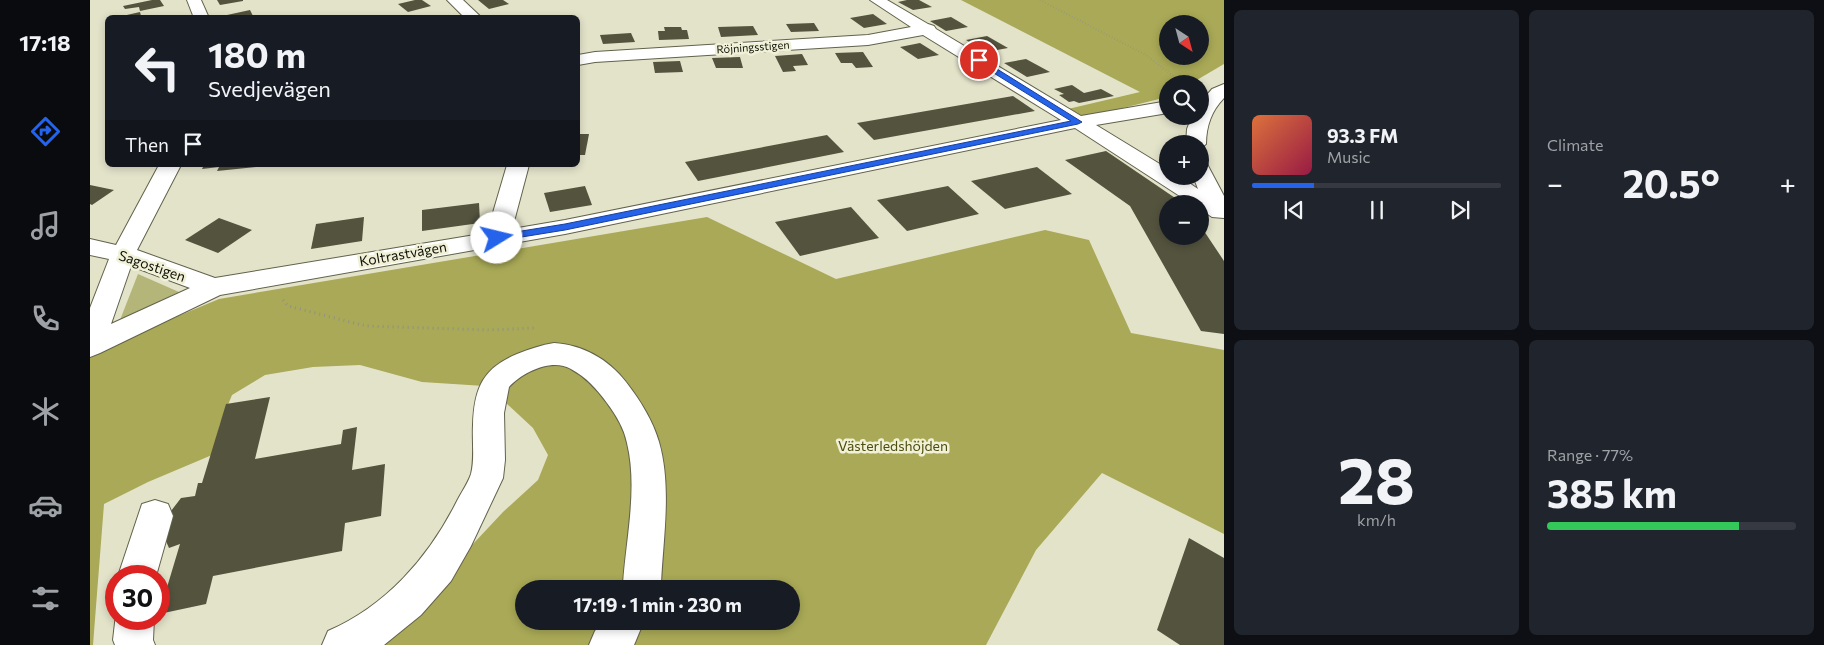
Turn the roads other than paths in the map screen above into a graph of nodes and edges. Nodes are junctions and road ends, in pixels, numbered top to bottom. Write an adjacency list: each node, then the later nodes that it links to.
1 (194, 0): 4 (street)
2 (454, 0): 5 (street)
3 (877, 0): 6 (street)
4 (201, 15)
5 (472, 15)
6 (929, 29): 7 (street, Röjningsstigen); 11 (street)
7 (580, 60)
8 (1224, 89): 9 (street)
9 (1209, 100)
10 (1159, 108): 11 (street, Koltrastvägen)
11 (1078, 122): 15 (street); 16 (street, Koltrastvägen)
12 (169, 167): 18 (street)
13 (517, 167): 16 (street)
14 (1208, 185): 15 (street)
15 (1222, 215)
16 (497, 238): 19 (street, Koltrastvägen)
17 (90, 247): 18 (street, Sagostigen)
18 (123, 254): 19 (street, Sagostigen); 20 (street)
19 (214, 287): 20 (street, Koltrastvägen)
20 (90, 346)
21 (155, 516): 22 (street)
22 (140, 565)
23 (642, 580): 27 (street)
24 (133, 630): 26 (street)
25 (620, 630): 28 (street)
26 (134, 645)
27 (342, 645)
28 (609, 645)

